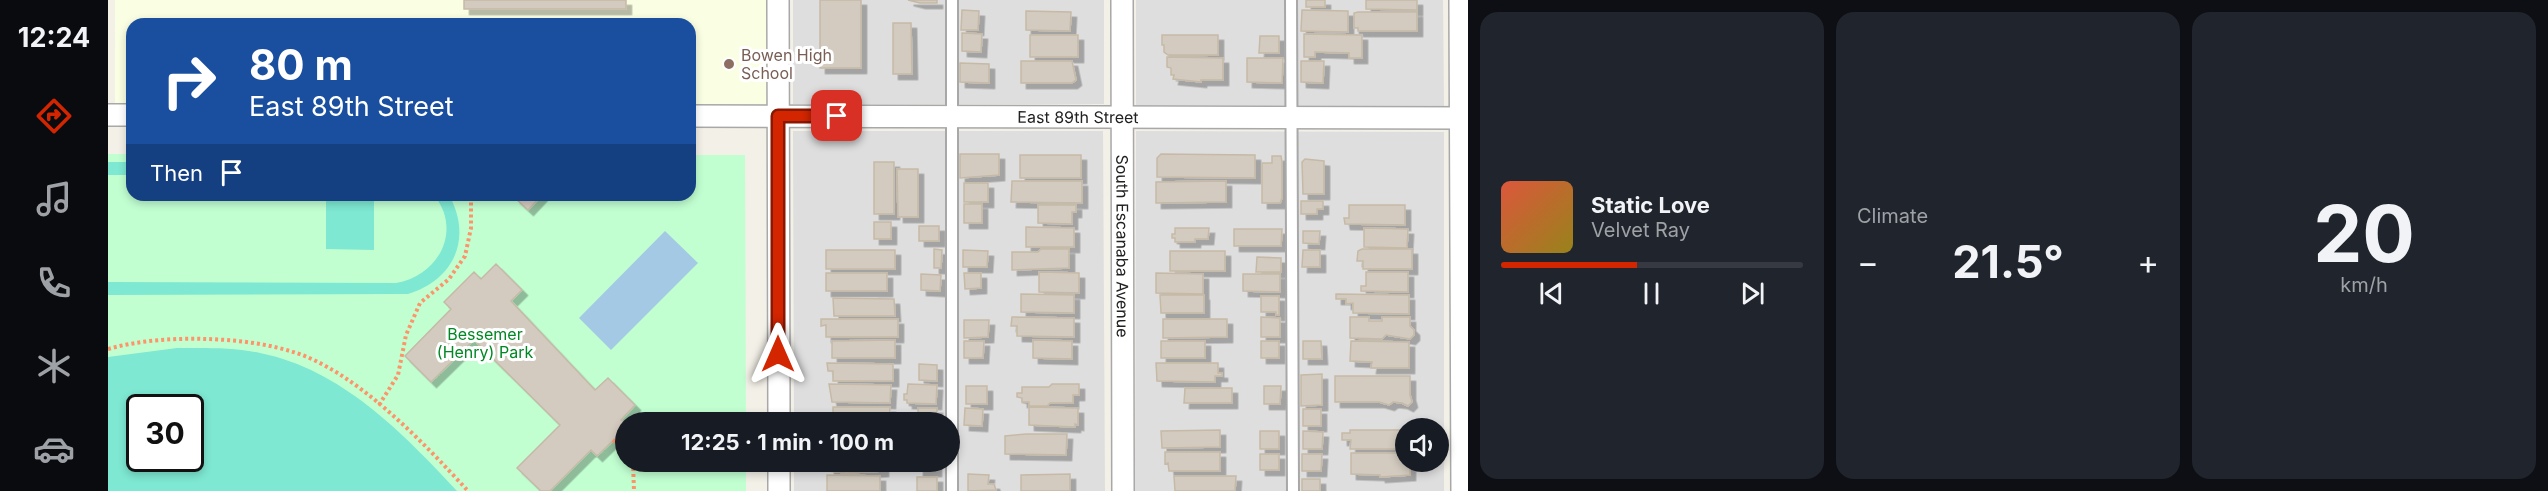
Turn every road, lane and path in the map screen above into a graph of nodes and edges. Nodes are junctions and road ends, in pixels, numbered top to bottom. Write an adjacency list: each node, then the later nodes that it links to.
1 (778, 0): 9 (street)
2 (952, 0): 10 (lane)
3 (1122, 0): 11 (street, South Escanaba Avenue)
4 (1291, 0): 12 (lane)
5 (1460, 0): 13 (street)
6 (108, 115): 7 (street)
7 (126, 115)
8 (696, 116): 9 (street, East 89th Street)
9 (778, 116): 10 (street, East 89th Street); 17 (street)
10 (952, 117): 11 (street, East 89th Street); 23 (lane)
11 (1122, 117): 12 (street, East 89th Street); 24 (street, South Escanaba Avenue)
12 (1292, 118): 13 (street, East 89th Street); 25 (lane)
13 (1464, 118): 26 (street)
14 (471, 201): 16 (path)
15 (108, 349): 16 (path)
16 (379, 405): 20 (path)
17 (779, 412)
18 (633, 472): 21 (path)
19 (779, 472): 22 (street)
20 (468, 491)
21 (634, 491)
22 (779, 491)
23 (952, 491)
24 (1123, 491)
25 (1293, 491)
26 (1462, 491)

